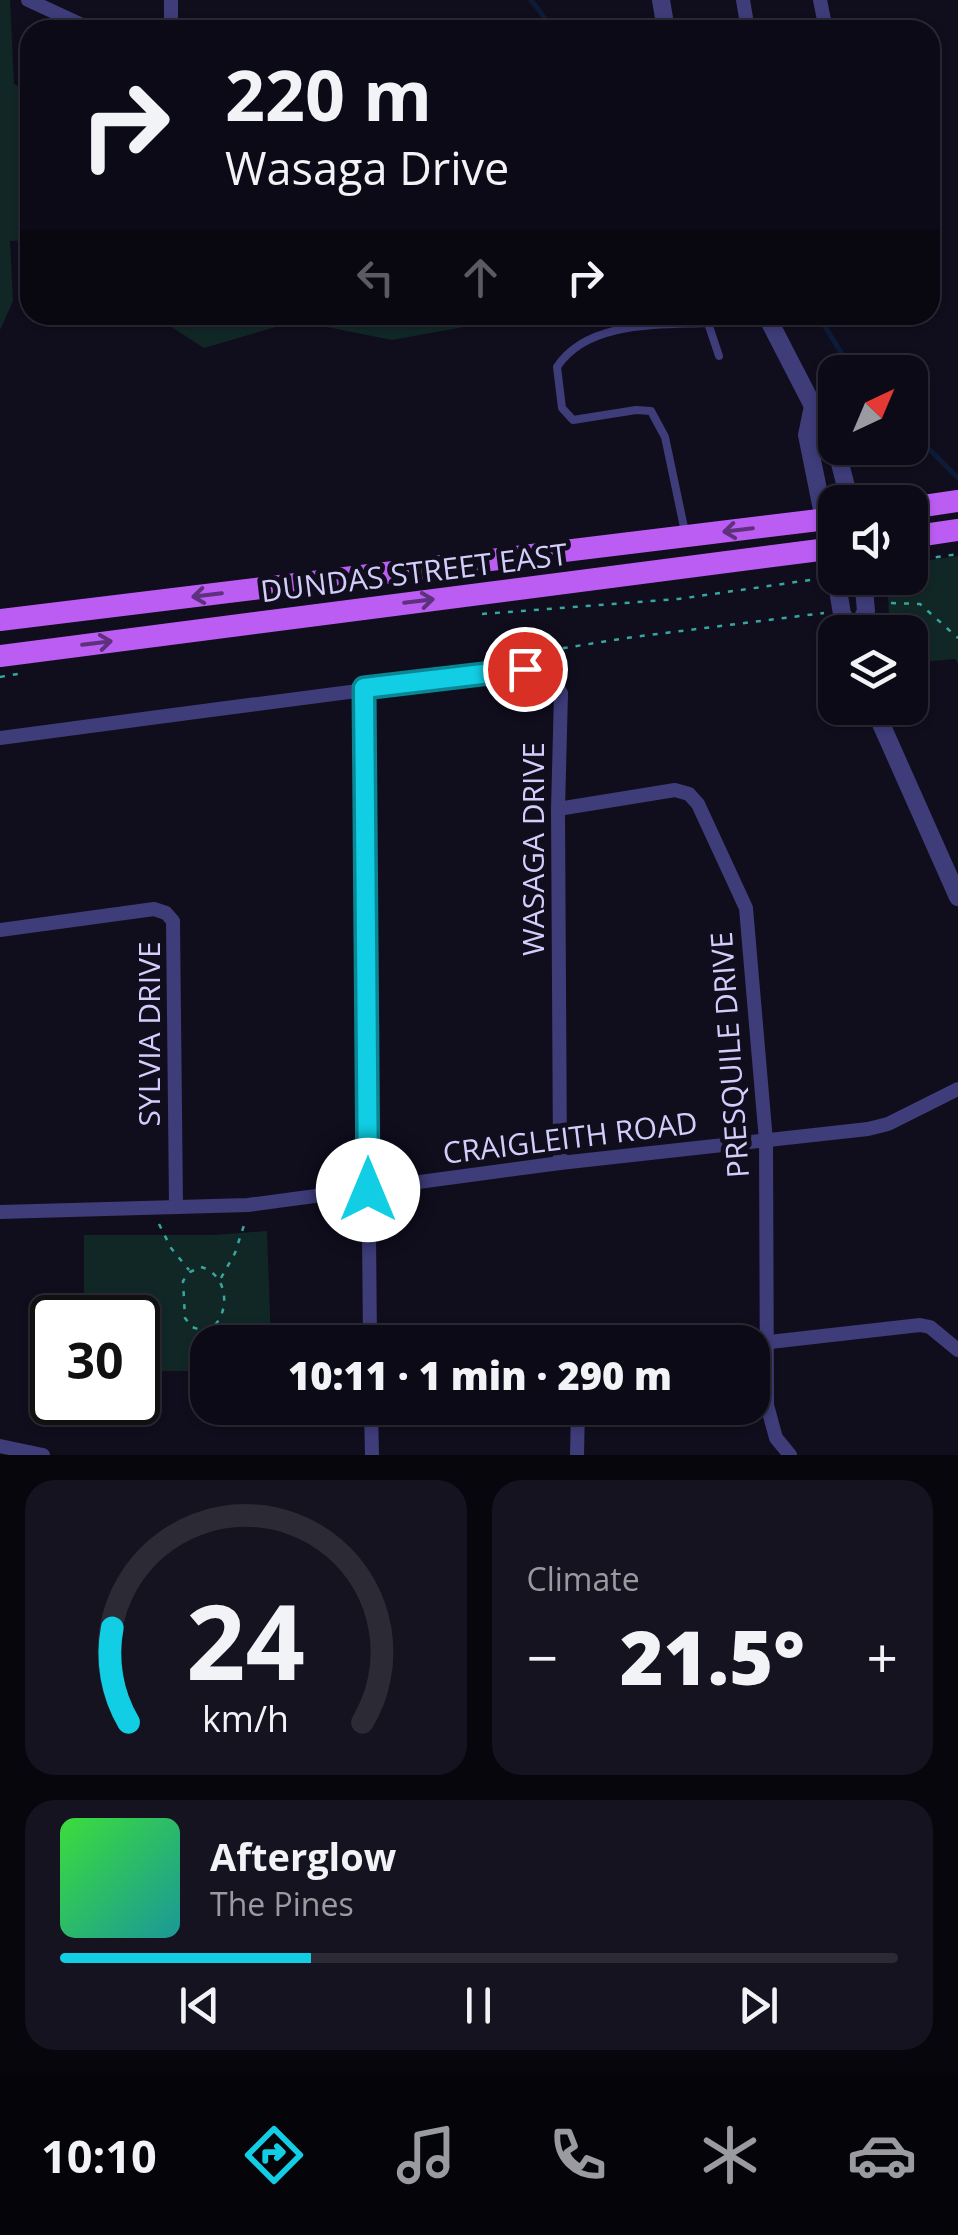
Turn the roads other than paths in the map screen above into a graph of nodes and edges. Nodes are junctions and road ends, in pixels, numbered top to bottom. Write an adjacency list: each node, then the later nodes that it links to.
1 (28, 0): 2 (street)
2 (71, 20)
3 (660, 325): 15 (lane)
4 (709, 325): 6 (lane)
5 (771, 325): 7 (street)
6 (719, 356)
7 (814, 406): 8 (street); 9 (street)
8 (818, 412)
9 (821, 485)
10 (958, 501): 11 (main road)
11 (928, 505)
12 (818, 520): 15 (main road, DUNDAS STREET EAST, one-way to 15)
13 (958, 530): 14 (main road)
14 (928, 534)
15 (686, 536): 17 (main road, DUNDAS STREET EAST, one-way to 17)
16 (818, 550): 18 (main road, DUNDAS STREET EAST, one-way to 16)
17 (0, 620)
18 (0, 656)
19 (364, 688): 21 (street); 22 (street, WASAGA DRIVE); 28 (street)
20 (882, 725): 23 (street)
21 (0, 738)
22 (558, 809): 26 (street, PRESQUILE DRIVE); 27 (street, WASAGA DRIVE)
23 (958, 897)
24 (0, 930): 29 (street, SYLVIA DRIVE)
25 (958, 1090): 26 (street, CRAIGLEITH ROAD)
26 (766, 1141): 27 (street, CRAIGLEITH ROAD); 32 (street, PRESQUILE DRIVE)
27 (560, 1163): 28 (street, CRAIGLEITH ROAD)
28 (368, 1190): 29 (street, CRAIGLEITH ROAD); 31 (street)
29 (176, 1205): 30 (street, CRAIGLEITH ROAD)
30 (0, 1212)
31 (370, 1325)
32 (760, 1325)
33 (770, 1343): 34 (street)
34 (958, 1350)
35 (770, 1417): 42 (street, PRESQUILE DRIVE)
36 (371, 1425): 40 (street)
37 (578, 1425): 41 (street)
38 (0, 1446): 39 (street)
39 (44, 1455)
40 (372, 1455)
41 (577, 1455)
42 (790, 1455)

